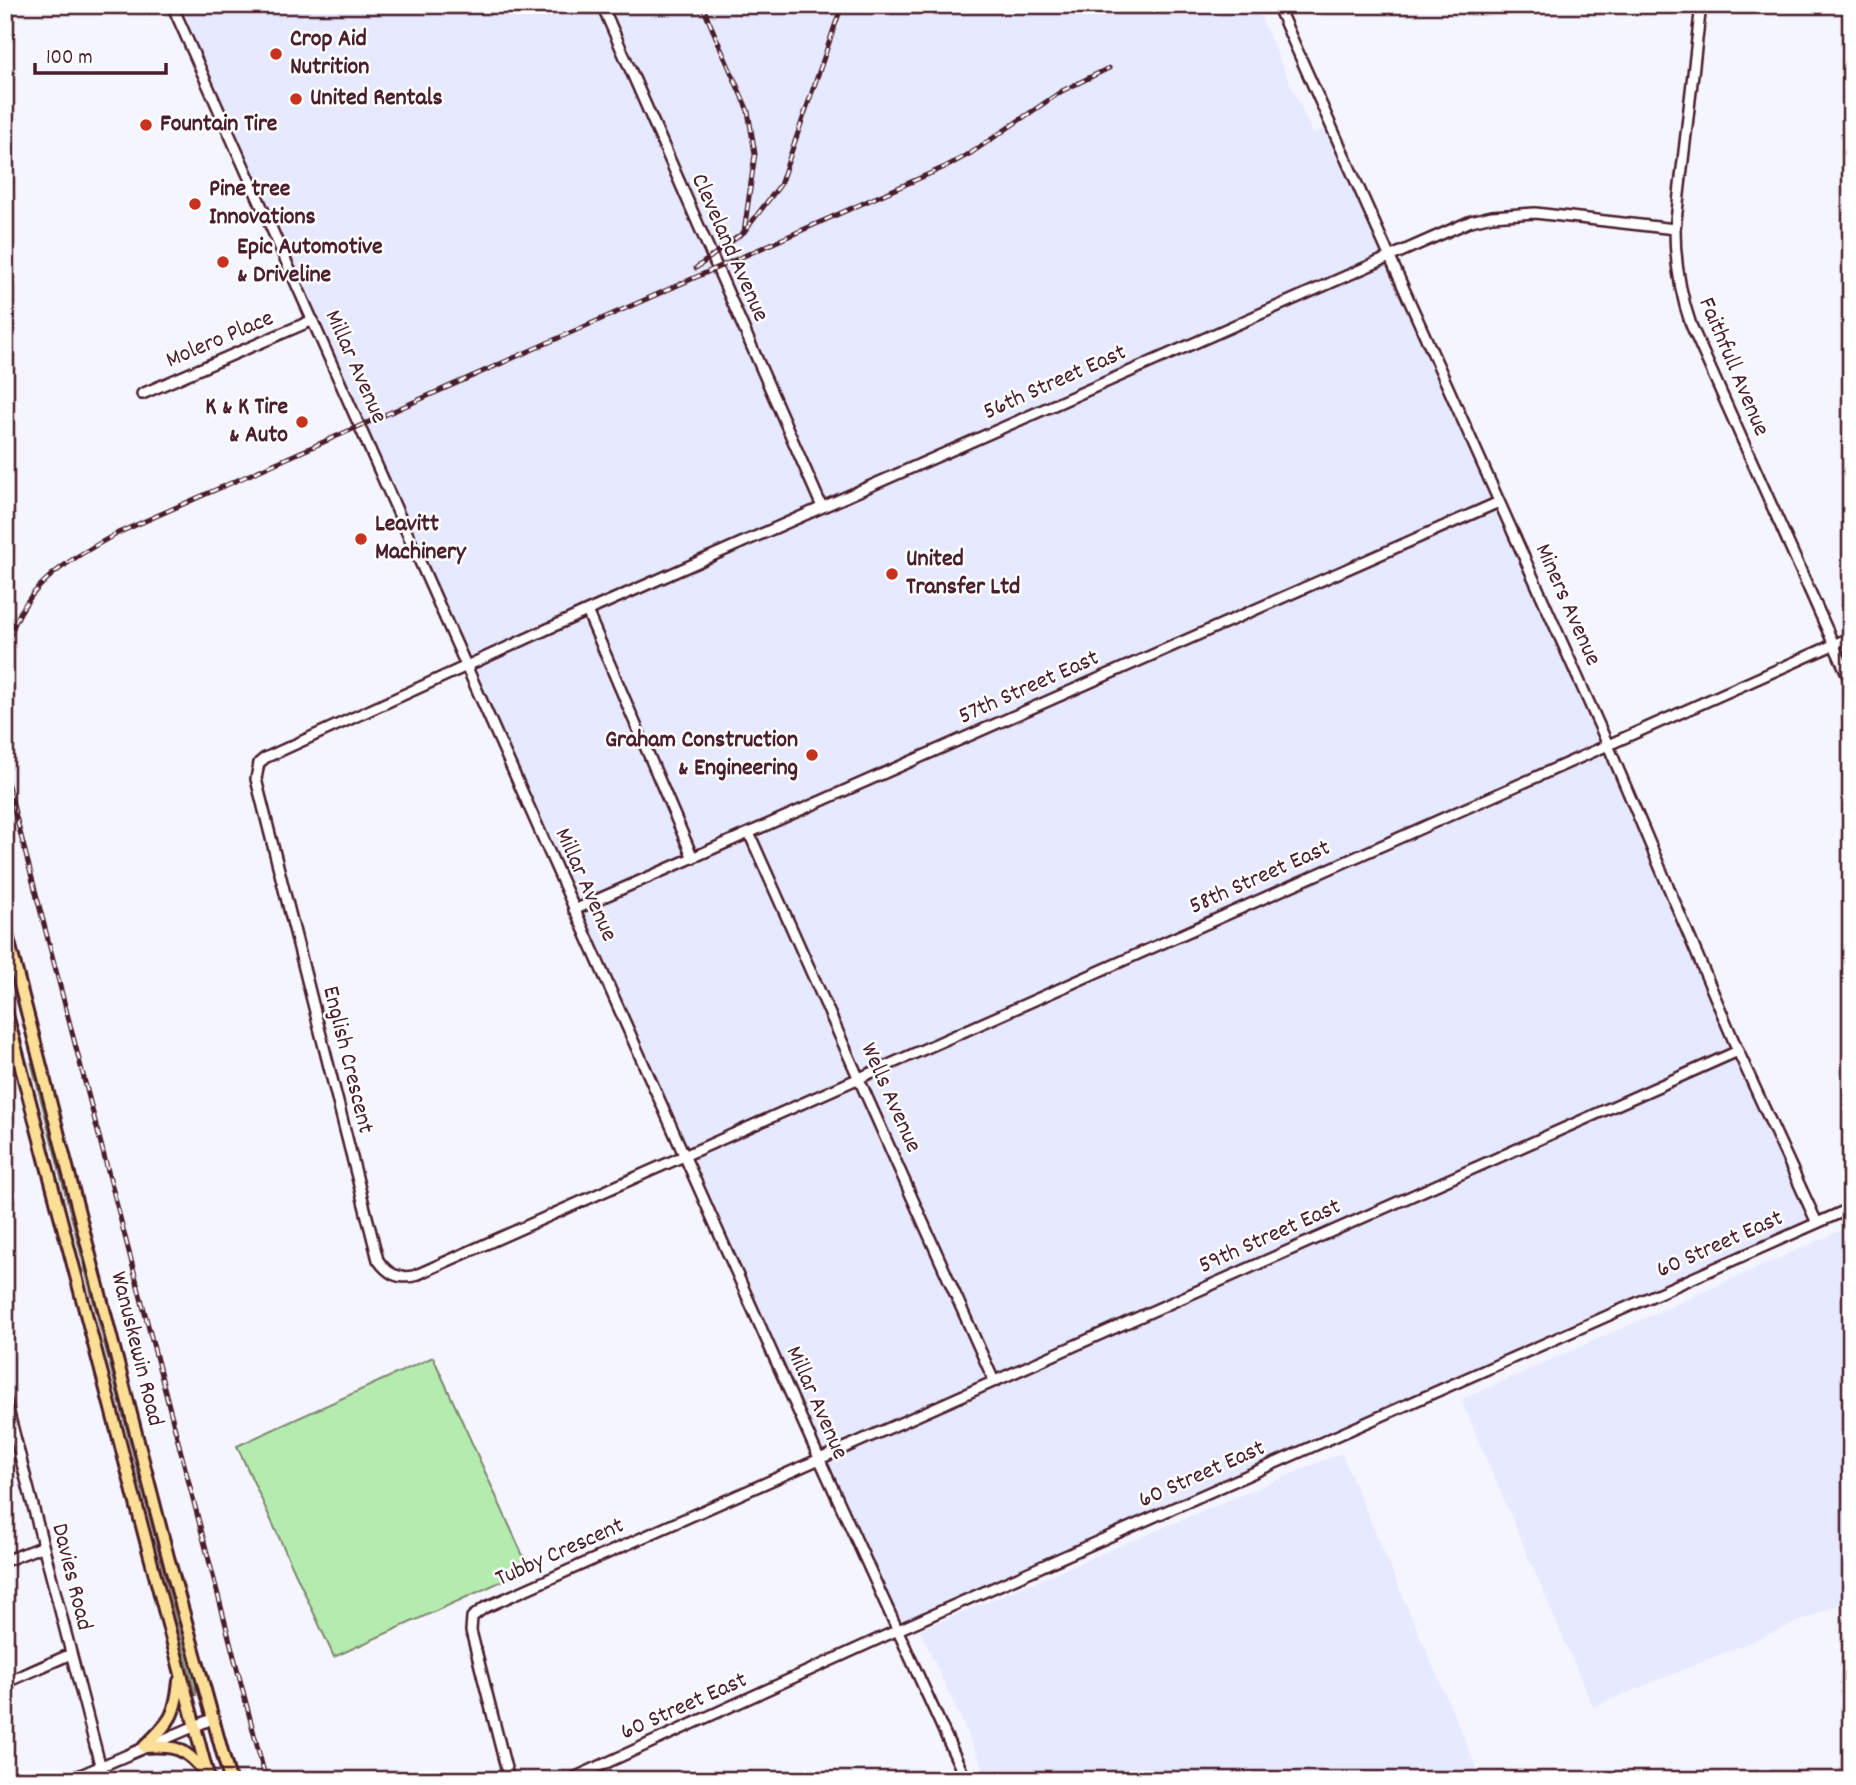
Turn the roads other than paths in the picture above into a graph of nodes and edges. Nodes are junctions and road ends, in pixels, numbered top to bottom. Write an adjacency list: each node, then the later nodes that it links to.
1 (172, 5): 7 (street, Millar Avenue)
2 (602, 5): 10 (street, Cleveland Avenue)
3 (1277, 5): 6 (street, Miners Avenue)
4 (1700, 5): 5 (street, Faithfull Avenue)
5 (1675, 229): 6 (street, 56th Street East); 13 (street, Faithfull Avenue)
6 (1390, 257): 9 (street, Miners Avenue); 10 (street, 56th Street East)
7 (313, 320): 8 (street, Molero Place); 14 (street, Millar Avenue)
8 (142, 394)
9 (1499, 502): 16 (street, Miners Avenue); 17 (street, 57th Street East)
10 (822, 507): 11 (street, 56th Street East)
11 (587, 611): 14 (street, 56th Street East); 18 (street)
12 (1851, 637): 13 (street, 58th Street East)
13 (1833, 644): 15 (street, Faithfull Avenue); 16 (street, 58th Street East)
14 (467, 667): 19 (street, Millar Avenue); 25 (street, English Crescent)
15 (1851, 683)
16 (1608, 745): 23 (street, Miners Avenue); 24 (street, 58th Street East)
17 (749, 833): 18 (street, 57th Street East); 24 (street, Wells Avenue)
18 (693, 858): 19 (street, 57th Street East)
19 (574, 910): 25 (street, Millar Avenue)
20 (5, 927): 21 (main road, Wanuskewin Road)
21 (9, 956): 39 (main road, Wanuskewin Road)
22 (5, 1008): 37 (main road, Wanuskewin Road)
23 (1738, 1051): 27 (street, Miners Avenue); 28 (street, 59th Street East)
24 (860, 1077): 25 (street, 58th Street East); 28 (street, Wells Avenue)
25 (684, 1155): 32 (street, Millar Avenue)
26 (1851, 1208): 27 (street, 60 Street East)
27 (1817, 1223): 35 (street, 60 Street East)
28 (994, 1381): 32 (street, 59th Street East)
29 (5, 1398): 30 (street, Davies Road)
30 (16, 1437): 31 (street); 33 (street, Davies Road)
31 (5, 1440)
32 (819, 1458): 35 (street, Millar Avenue); 47 (street, Tubby Crescent)
33 (43, 1546): 34 (street); 36 (street, Davies Road)
34 (5, 1562)
35 (898, 1630): 48 (street, 60 Street East); 49 (street, Millar Avenue)
36 (71, 1654): 38 (street); 42 (street, Davies Road)
37 (180, 1671): 40 (main road, Wanuskewin Road); 41 (main road)
38 (5, 1683)
39 (214, 1718): 40 (street); 46 (main road, Wanuskewin Road)
40 (194, 1726): 41 (street); 43 (main road, Wanuskewin Road)
41 (144, 1747): 42 (street); 43 (main road)
42 (100, 1765): 44 (street); 45 (street, Davies Road)
43 (208, 1778)
44 (69, 1780)
45 (104, 1780)
46 (230, 1780)
47 (509, 1780)
48 (569, 1780)
49 (966, 1780)

